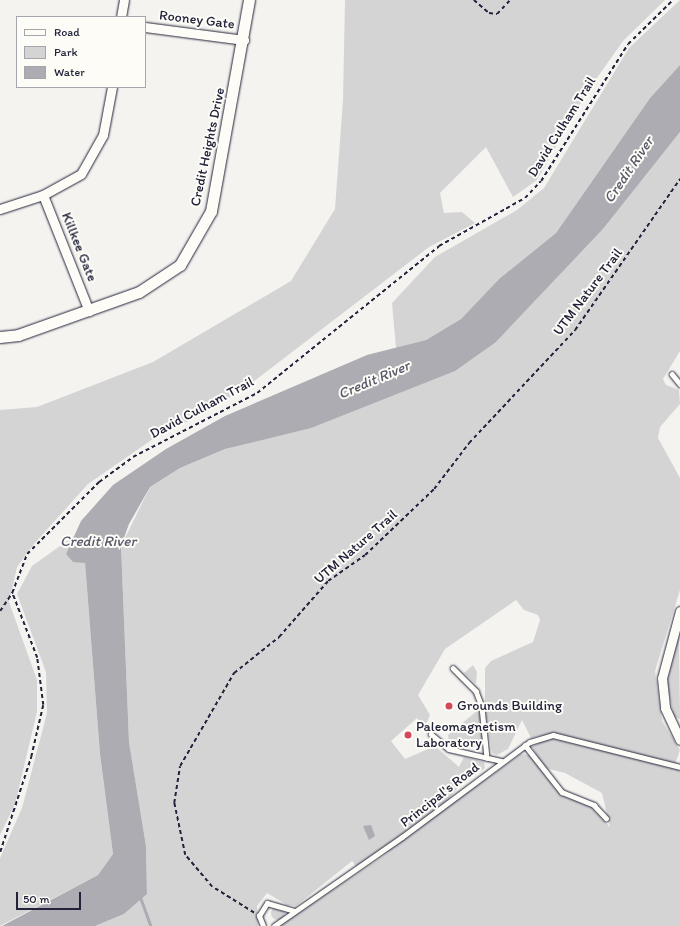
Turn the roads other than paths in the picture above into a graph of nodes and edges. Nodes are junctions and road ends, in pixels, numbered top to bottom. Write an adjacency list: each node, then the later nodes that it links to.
1 (124, 0): 3 (street)
2 (249, 0): 5 (street, Credit Heights Drive)
3 (121, 16)
4 (146, 27): 5 (street, Rooney Gate)
5 (244, 40): 9 (street, Credit Heights Drive)
6 (112, 88): 7 (street)
7 (43, 195): 8 (street); 9 (street, Killkee Gate)
8 (0, 209)
9 (89, 311): 10 (street, Credit Heights Drive)
10 (0, 337)
11 (672, 374): 12 (lane)
12 (680, 384)
13 (680, 611): 16 (street)
14 (453, 668): 18 (lane)
15 (431, 734): 18 (lane)
16 (680, 740)
17 (525, 745): 19 (lane, Principal's Road); 20 (lane, Principal's Road); 21 (lane)
18 (487, 758): 19 (lane)
19 (502, 762): 22 (lane, Principal's Road)
20 (680, 766)
21 (606, 818)
22 (294, 910): 23 (lane); 24 (lane, Principal's Road)
23 (263, 926)
24 (274, 926)

